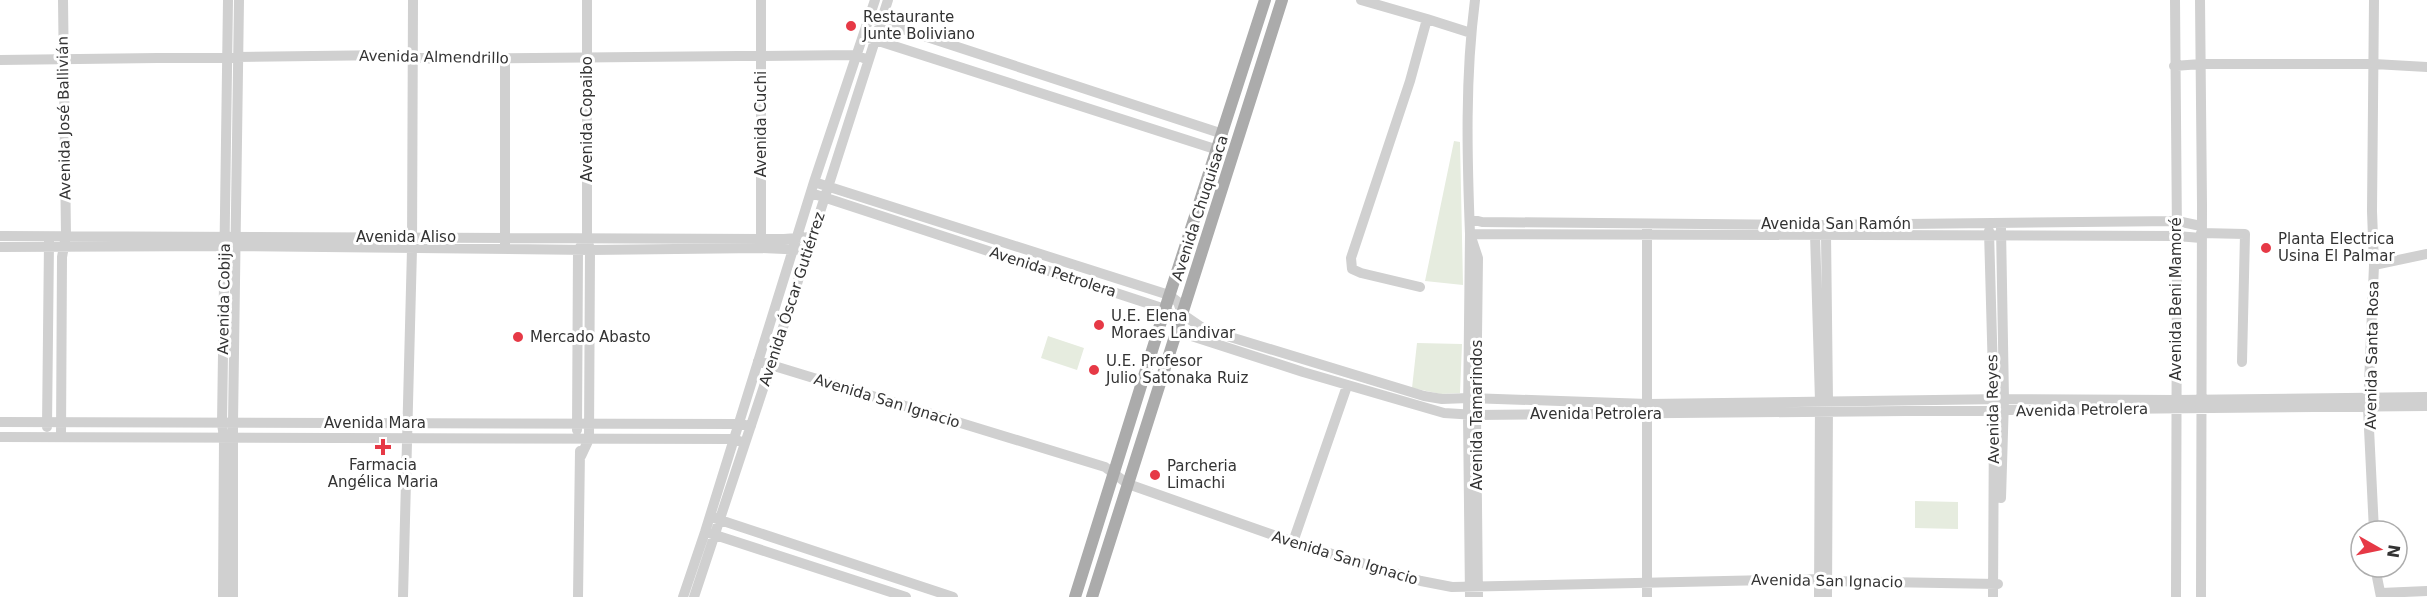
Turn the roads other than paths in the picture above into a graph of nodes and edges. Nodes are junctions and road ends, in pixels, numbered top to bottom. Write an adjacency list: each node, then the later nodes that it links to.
1 (63, 0): 28 (street, Avenida José Ballivián)
2 (228, 0): 24 (street, Avenida Cobija)
3 (239, 0): 24 (street, Avenida Cobija)
4 (413, 0): 25 (street)
5 (586, 0): 26 (street, Avenida Copaibo)
6 (761, 0): 22 (street, Avenida Cuchi)
7 (875, 0): 16 (street, Avenida Óscar Gutiérrez)
8 (888, 0): 18 (street, Avenida Óscar Gutiérrez)
9 (1265, 0): 35 (main road, Avenida Chuquisaca)
10 (1282, 0): 71 (main road, Avenida Chuquisaca)
11 (1361, 0): 17 (street)
12 (1475, 0): 19 (street, Avenida Tamarindos)
13 (2175, 0): 33 (street, Avenida Beni Mamoré)
14 (2200, 0): 31 (street, Avenida Beni Mamoré)
15 (2374, 0): 32 (street, Avenida Santa Rosa)
16 (869, 18): 18 (street); 20 (street, Avenida Óscar Gutiérrez)
17 (1427, 19): 19 (street); 68 (street)
18 (881, 22): 21 (street, Avenida Óscar Gutiérrez); 35 (street)
19 (1471, 33): 39 (street, Avenida Tamarindos)
20 (863, 36): 21 (street); 23 (street, Avenida Óscar Gutiérrez)
21 (874, 40): 30 (street, Avenida Óscar Gutiérrez); 36 (street)
22 (761, 55): 23 (street, Avenida Almendrillo); 26 (street, Avenida Almendrillo); 59 (street, Avenida Cuchi)
23 (856, 55): 30 (street, Avenida Almendrillo); 37 (street, Avenida Óscar Gutiérrez)
24 (233, 57): 25 (street, Avenida Almendrillo); 28 (street, Avenida Almendrillo); 55 (street, Avenida Cobija)
25 (414, 57): 27 (street, Avenida Almendrillo); 51 (street)
26 (586, 57): 27 (street, Avenida Almendrillo); 53 (street, Avenida Copaibo)
27 (505, 58): 58 (street)
28 (62, 59): 29 (street, Avenida Almendrillo); 57 (street, Avenida José Ballivián)
29 (0, 60)
30 (868, 60): 38 (street, Avenida Óscar Gutiérrez)
31 (2201, 64): 32 (street); 33 (street); 45 (street, Avenida Beni Mamoré)
32 (2374, 64): 34 (street); 67 (street, Avenida Santa Rosa)
33 (2174, 66): 41 (street, Avenida Beni Mamoré)
34 (2427, 67)
35 (1223, 134): 36 (main road, Avenida Chuquisaca)
36 (1218, 150): 69 (main road, Avenida Chuquisaca)
37 (812, 188): 38 (street, Avenida Petrolera); 54 (street, Avenida Óscar Gutiérrez)
38 (825, 192): 52 (street, Avenida Óscar Gutiérrez); 69 (street, Avenida Petrolera); 70 (street, Avenida Petrolera)
39 (1470, 219): 43 (street, Avenida San Ramón); 46 (street, Avenida Tamarindos)
40 (1989, 222): 42 (street, Avenida San Ramón); 44 (street, Avenida San Ramón); 49 (street, Avenida Reyes)
41 (2177, 222): 42 (street, Avenida San Ramón); 45 (street, Avenida San Ramón); 50 (street, Avenida Beni Mamoré)
42 (2001, 223): 47 (street, Avenida Reyes)
43 (1647, 229): 44 (street, Avenida San Ramón); 46 (street, Avenida San Ramón); 87 (street)
44 (1820, 231): 49 (street, Avenida San Ramón); 85 (street)
45 (2201, 232): 50 (street, Avenida San Ramón); 75 (street); 81 (street, Avenida Beni Mamoré)
46 (1470, 234): 80 (street, Avenida Tamarindos)
47 (2001, 235): 49 (street, Avenida San Ramón); 50 (street, Avenida San Ramón); 83 (street, Avenida Reyes)
48 (0, 236): 56 (street, Avenida Aliso)
49 (1990, 236): 83 (street, Avenida Reyes)
50 (2177, 236): 84 (street, Avenida Beni Mamoré)
51 (412, 237): 55 (street, Avenida Aliso); 58 (street, Avenida Aliso); 61 (street)
52 (811, 237): 54 (street, Avenida Aliso); 65 (street, Avenida Óscar Gutiérrez)
53 (587, 238): 58 (street, Avenida Aliso); 59 (street, Avenida Aliso); 62 (street); 63 (street, Avenida Copaibo)
54 (796, 238): 59 (street, Avenida Aliso); 64 (street, Avenida Óscar Gutiérrez)
55 (231, 241): 57 (street, Avenida Aliso); 61 (street, Avenida Aliso); 95 (street, Avenida Cobija)
56 (49, 242): 57 (street, Avenida Aliso); 60 (street, Avenida Aliso); 89 (street)
57 (65, 242): 90 (street, Avenida José Ballivián)
58 (505, 243): 61 (street, Avenida Aliso); 62 (street, Avenida Aliso)
59 (761, 243): 63 (street, Avenida Aliso); 64 (street, Avenida Aliso)
60 (0, 247)
61 (412, 249): 92 (street)
62 (578, 250): 63 (street, Avenida Aliso); 93 (street, Avenida Copaibo)
63 (590, 250): 94 (street, Avenida Copaibo)
64 (793, 250): 65 (street, Avenida Aliso); 73 (street, Avenida Óscar Gutiérrez)
65 (807, 250): 76 (street, Avenida Óscar Gutiérrez)
66 (2427, 254): 67 (street)
67 (2374, 265): 82 (street, Avenida Santa Rosa)
68 (1420, 287)
69 (1169, 295): 70 (main road, Avenida Chuquisaca); 71 (street, Avenida Petrolera)
70 (1165, 309): 72 (street); 108 (main road, Avenida Chuquisaca)
71 (1182, 314): 72 (main road, Avenida Chuquisaca); 74 (street, Avenida Petrolera)
72 (1176, 331): 77 (street, Avenida Petrolera); 109 (main road, Avenida Chuquisaca)
73 (758, 361): 76 (street, Avenida San Ignacio); 96 (street, Avenida Óscar Gutiérrez)
74 (1313, 361): 77 (street); 80 (street, Avenida Petrolera)
75 (2242, 362)
76 (771, 365): 97 (street, Avenida Óscar Gutiérrez); 108 (street, Avenida San Ignacio)
77 (1309, 374): 78 (street, Avenida Petrolera)
78 (1347, 386): 88 (street, Avenida Petrolera); 113 (street)
79 (2427, 397): 82 (street, Avenida Petrolera)
80 (1473, 398): 87 (street, Avenida Petrolera); 88 (street, Avenida Tamarindos)
81 (2201, 404): 82 (street, Avenida Petrolera); 84 (street, Avenida Petrolera); 137 (street, Avenida Beni Mamoré)
82 (2369, 404): 86 (street, Avenida Petrolera); 111 (street, Avenida Santa Rosa)
83 (1999, 405): 84 (street, Avenida Petrolera); 85 (street, Avenida Petrolera); 117 (street, Avenida Reyes)
84 (2175, 405): 136 (street, Avenida Beni Mamoré)
85 (1824, 406): 87 (street, Avenida Petrolera); 115 (street)
86 (2427, 406)
87 (1648, 409): 88 (street, Avenida Petrolera); 116 (street)
88 (1472, 415): 118 (street, Avenida Tamarindos)
89 (47, 421): 90 (street, Avenida Mara); 91 (street, Avenida Mara); 100 (street)
90 (60, 421): 95 (street, Avenida Mara); 101 (street, Avenida José Ballivián)
91 (0, 422)
92 (407, 423): 93 (street, Avenida Mara); 95 (street, Avenida Mara); 102 (street)
93 (577, 423): 94 (street, Avenida Mara); 103 (street, Avenida Copaibo)
94 (589, 423): 96 (street, Avenida Mara); 104 (street, Avenida Copaibo)
95 (227, 424): 98 (street, Avenida Cobija)
96 (738, 424): 97 (street, Avenida Mara); 105 (street, Avenida Óscar Gutiérrez)
97 (751, 426): 106 (street, Avenida Óscar Gutiérrez)
98 (229, 436): 101 (street, Avenida Mara); 102 (street, Avenida Mara); 121 (street, Avenida Cobija); 122 (street, Avenida Cobija)
99 (0, 437): 100 (street, Avenida Mara)
100 (47, 437): 101 (street, Avenida Mara)
101 (61, 437)
102 (407, 439): 103 (street, Avenida Mara); 123 (street)
103 (577, 439): 104 (street, Avenida Mara); 107 (street, Avenida Copaibo)
104 (589, 439): 105 (street, Avenida Mara); 107 (street, Avenida Copaibo)
105 (734, 439): 106 (street, Avenida Mara); 110 (street, Avenida Óscar Gutiérrez)
106 (745, 443): 110 (street, Avenida Óscar Gutiérrez)
107 (581, 456): 124 (street, Avenida Copaibo)
108 (1114, 474): 109 (street, Avenida San Ignacio); 129 (main road, Avenida Chuquisaca)
109 (1128, 484): 113 (street, Avenida San Ignacio); 130 (main road, Avenida Chuquisaca)
110 (715, 518): 112 (street, Avenida Óscar Gutiérrez); 128 (street)
111 (2374, 519)
112 (710, 533): 125 (street, Avenida Óscar Gutiérrez); 126 (street, Avenida Óscar Gutiérrez); 127 (street)
113 (1293, 542): 118 (street, Avenida San Ignacio)
114 (2378, 579): 120 (street)
115 (1823, 580): 116 (street, Avenida San Ignacio); 117 (street, Avenida San Ignacio); 132 (street); 133 (street)
116 (1646, 582): 118 (street, Avenida San Ignacio); 131 (street)
117 (1995, 584): 134 (street, Avenida Reyes); 135 (street, Avenida Reyes)
118 (1474, 591)
119 (2427, 591): 120 (street)
120 (2381, 595)
121 (223, 597)
122 (233, 597)
123 (403, 597)
124 (578, 597)
125 (683, 597)
126 (694, 597)
127 (906, 597)
128 (953, 597)
129 (1076, 597)
130 (1092, 597)
131 (1647, 597)
132 (1819, 597)
133 (1827, 597)
134 (1993, 597)
135 (1998, 597)
136 (2176, 597)
137 (2201, 597)

